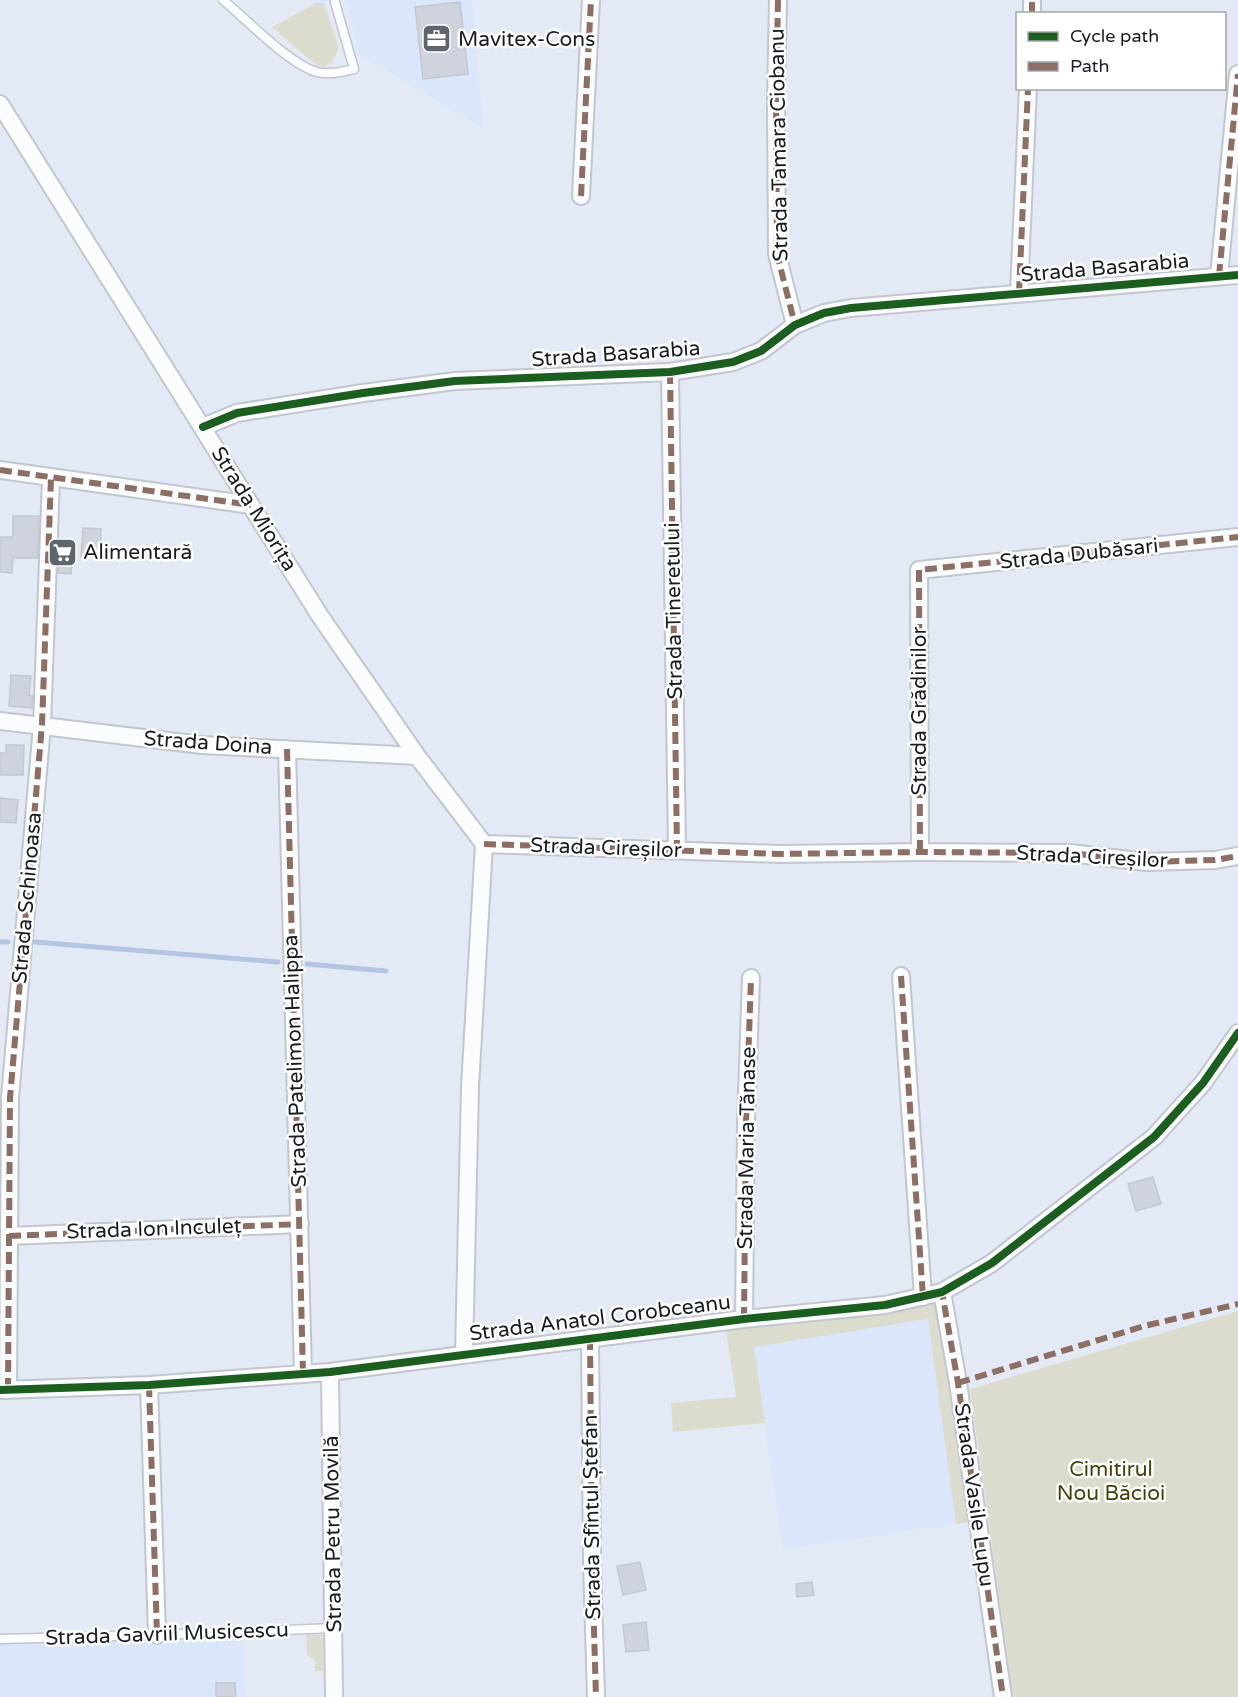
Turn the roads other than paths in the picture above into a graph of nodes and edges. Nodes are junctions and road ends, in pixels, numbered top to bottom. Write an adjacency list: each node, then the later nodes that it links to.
1 (223, 0): 4 (lane)
2 (591, 0): 8 (street)
3 (778, 0): 12 (street, Strada Tamara Ciobanu)
4 (336, 2)
5 (1238, 74): 10 (street)
6 (1028, 90): 11 (street)
7 (0, 104): 14 (street, Strada Miorița)
8 (581, 196)
9 (1238, 275): 10 (street, Strada Basarabia)
10 (1219, 276): 11 (street, Strada Basarabia)
11 (1019, 293): 12 (street, Strada Basarabia)
12 (795, 325): 13 (street, Strada Basarabia)
13 (670, 372): 14 (street, Strada Basarabia); 25 (street, Strada Tineretului)
14 (203, 427): 17 (street, Strada Miorița)
15 (0, 470): 16 (street)
16 (51, 478): 17 (street); 21 (street, Strada Schinoasa)
17 (251, 505): 23 (street, Strada Miorița)
18 (1238, 537): 19 (street, Strada Dubăsari)
19 (919, 570): 26 (street, Strada Grădinilor)
20 (0, 721): 21 (street, Strada Doina)
21 (42, 725): 22 (street, Strada Doina); 31 (street, Strada Schinoasa)
22 (287, 748): 23 (street, Strada Doina); 32 (street, Strada Patelimon Halippa)
23 (417, 756): 24 (street, Strada Miorița)
24 (484, 844): 25 (street, Strada Cireșilor); 38 (street)
25 (677, 850): 26 (street, Strada Cireșilor)
26 (920, 852): 27 (street, Strada Cireșilor)
27 (1238, 856)
28 (901, 976): 35 (street)
29 (751, 978): 36 (street, Strada Maria Tănase)
30 (1238, 1033): 34 (street, Strada Anatol Corobceanu)
31 (5, 1098): 33 (street, Strada Schinoasa)
32 (300, 1224): 33 (street, Strada Ion Inculeț); 40 (street, Strada Patelimon Halippa)
33 (9, 1236): 42 (street, Strada Schinoasa)
34 (942, 1292): 35 (street, Strada Anatol Corobceanu); 48 (street, Strada Vasile Lupu)
35 (923, 1297): 36 (street, Strada Anatol Corobceanu)
36 (744, 1319): 37 (street, Strada Anatol Corobceanu)
37 (590, 1338): 38 (street, Strada Anatol Corobceanu); 47 (street, Strada Sfîntul Ștefan)
38 (464, 1353): 39 (street, Strada Anatol Corobceanu)
39 (330, 1372): 40 (street, Strada Anatol Corobceanu); 43 (street, Strada Petru Movilă)
40 (303, 1374): 41 (street, Strada Anatol Corobceanu)
41 (149, 1384): 42 (street, Strada Anatol Corobceanu); 44 (street)
42 (4, 1390)
43 (334, 1628): 44 (lane, Strada Gavriil Musicescu); 46 (street, Strada Petru Movilă)
44 (157, 1635): 45 (lane, Strada Gavriil Musicescu)
45 (0, 1639)
46 (334, 1697)
47 (596, 1697)
48 (1003, 1697)

